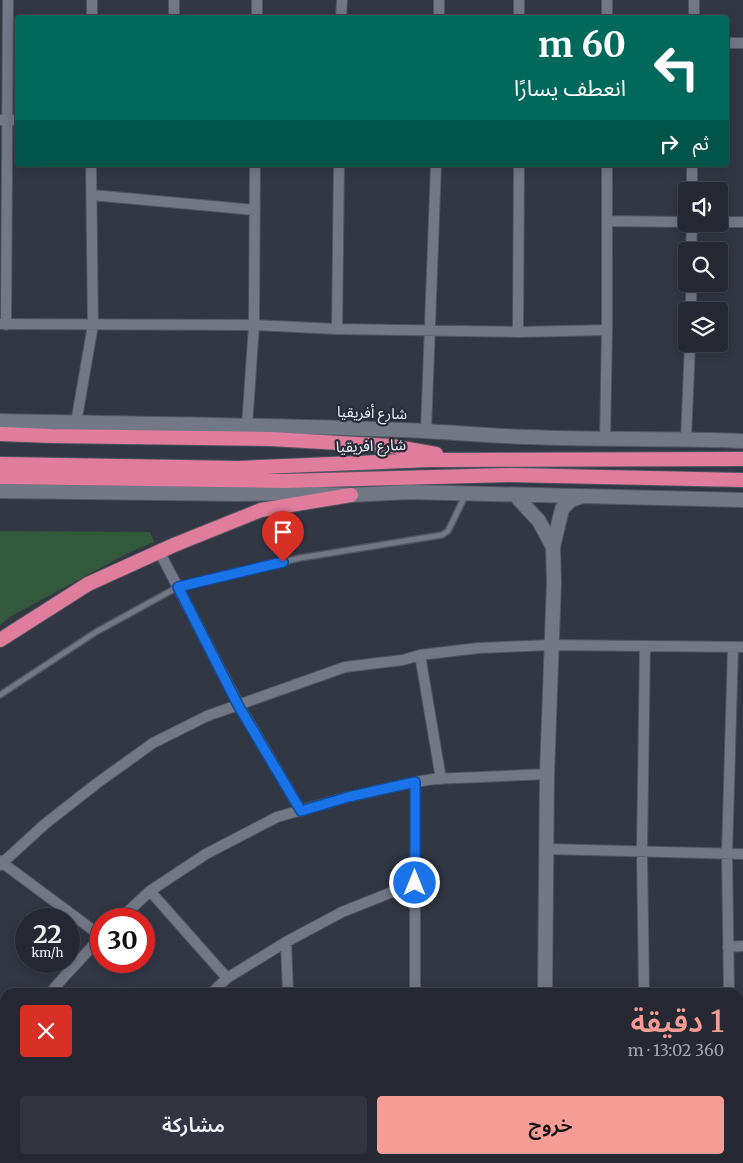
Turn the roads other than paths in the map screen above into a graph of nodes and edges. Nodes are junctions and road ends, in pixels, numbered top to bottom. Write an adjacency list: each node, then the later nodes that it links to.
1 (8, 0): 20 (street)
2 (92, 0): 10 (street)
3 (174, 0): 11 (street)
4 (257, 0): 12 (street)
5 (342, 0): 13 (street)
6 (439, 0): 14 (street)
7 (520, 0): 15 (street)
8 (607, 0): 16 (street)
9 (694, 0): 17 (street)
10 (92, 15)
11 (174, 15)
12 (257, 15)
13 (341, 15)
14 (439, 15)
15 (519, 15)
16 (607, 15)
17 (694, 15)
18 (729, 43): 19 (street)
19 (743, 43)
20 (8, 120): 35 (street)
21 (91, 167): 29 (street)
22 (255, 167): 30 (street)
23 (339, 167): 38 (street)
24 (436, 167): 40 (street)
25 (519, 167): 41 (street)
26 (607, 167): 31 (street)
27 (692, 167): 28 (street)
28 (692, 182)
29 (92, 195): 30 (street); 36 (street)
30 (255, 210): 37 (street)
31 (607, 221): 32 (street); 39 (street)
32 (678, 222)
33 (728, 222): 34 (street)
34 (743, 222)
35 (3, 324): 36 (street)
36 (93, 324): 37 (street); 44 (street)
37 (254, 325): 38 (street); 45 (street)
38 (337, 329): 40 (street)
39 (607, 330): 41 (street); 48 (street)
40 (430, 331): 41 (street); 46 (street)
41 (518, 332)
42 (690, 352): 49 (street)
43 (0, 421): 44 (street, شارع أفريقيا)
44 (76, 423): 45 (street, شارع أفريقيا)
45 (247, 426): 46 (street, شارع أفريقيا)
46 (426, 431): 48 (street, شارع أفريقيا)
47 (0, 434): 52 (highway)
48 (605, 439): 49 (street, شارع أفريقيا)
49 (686, 439): 50 (street, شارع أفريقيا)
50 (743, 441)
51 (743, 459): 52 (highway, شارع افريقيا)
52 (466, 460): 54 (highway, شارع افريقيا)
53 (0, 464): 54 (highway, شارع افريقيا)
54 (84, 472): 55 (highway, شارع افريقيا); 56 (highway, شارع افريقيا)
55 (0, 477)
56 (743, 480)
57 (0, 491): 60 (street)
58 (466, 494): 59 (street); 60 (street); 65 (lane)
59 (515, 494): 61 (street); 63 (street)
60 (351, 495): 64 (highway)
61 (584, 496): 62 (street); 63 (street)
62 (743, 500)
63 (553, 547): 67 (street)
64 (159, 551): 65 (street); 66 (highway)
65 (178, 587): 71 (lane); 72 (street)
66 (0, 640)
67 (550, 645): 68 (street); 70 (street); 73 (street)
68 (645, 646): 69 (street); 78 (street)
69 (738, 647): 79 (street)
70 (420, 655): 72 (street); 74 (street)
71 (0, 695)
72 (238, 705): 76 (street); 81 (street)
73 (547, 774): 74 (street); 77 (street)
74 (441, 779): 75 (street)
75 (415, 782): 76 (street); 82 (street)
76 (301, 811): 83 (street)
77 (546, 849): 78 (street); 95 (street)
78 (642, 851): 79 (street); 96 (street)
79 (727, 854): 80 (street); 88 (street)
80 (743, 854)
81 (1, 863): 85 (street)
82 (415, 883): 86 (street); 94 (street)
83 (150, 891): 84 (street); 90 (street)
84 (132, 908)
85 (90, 928)
86 (286, 942): 90 (street); 93 (street)
87 (743, 946): 88 (street)
88 (728, 947): 97 (street)
89 (90, 948): 91 (street)
90 (227, 978): 92 (street)
91 (54, 988)
92 (217, 988)
93 (288, 988)
94 (415, 988)
95 (545, 988)
96 (644, 988)
97 (729, 988)

